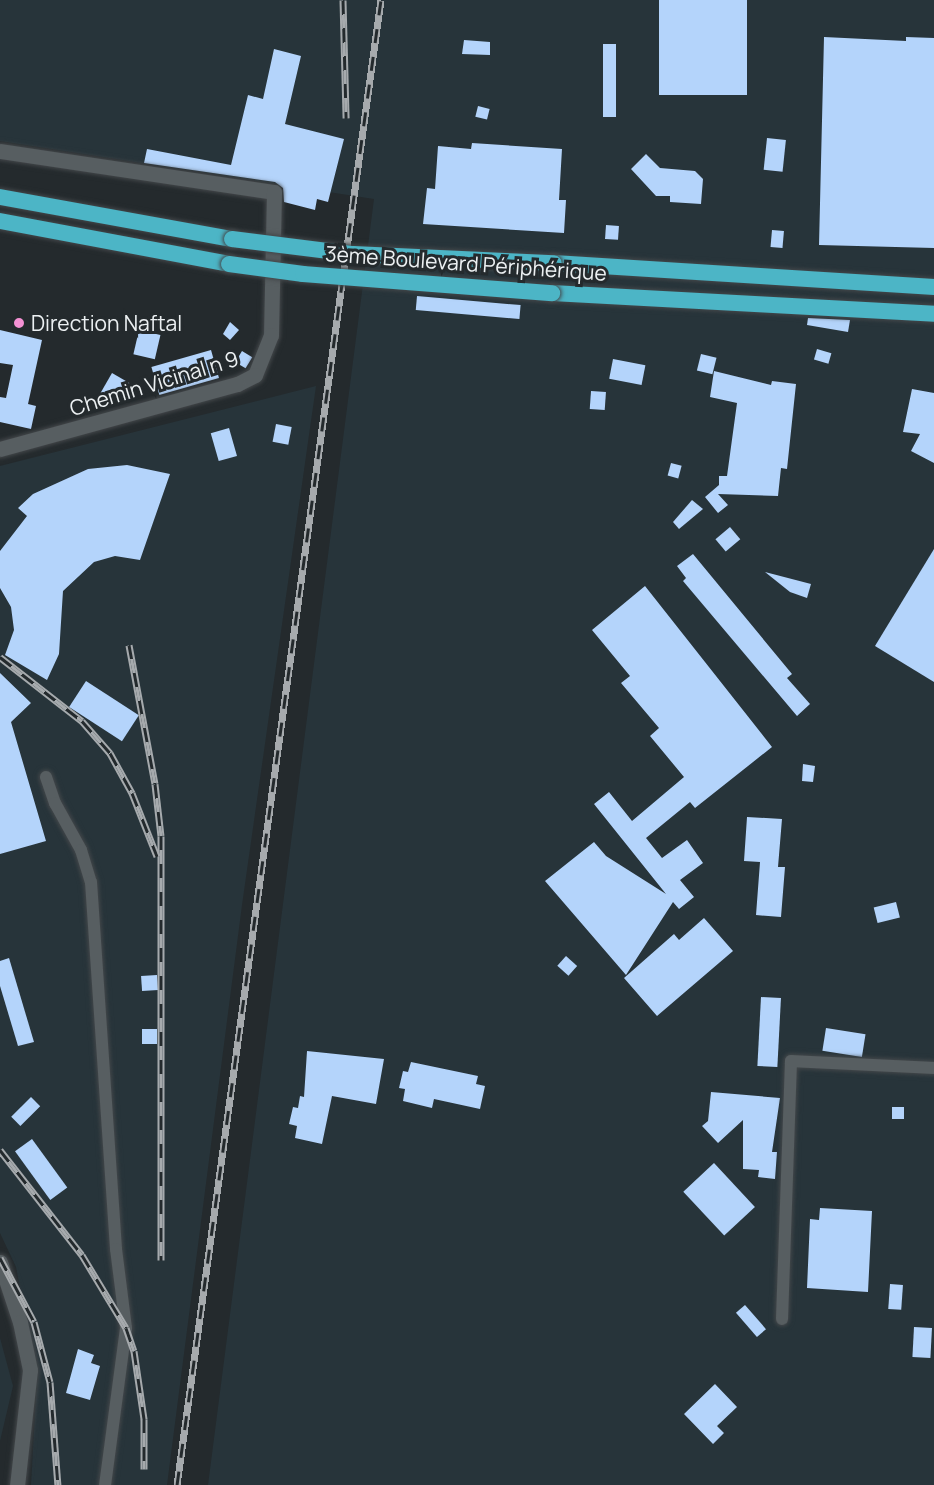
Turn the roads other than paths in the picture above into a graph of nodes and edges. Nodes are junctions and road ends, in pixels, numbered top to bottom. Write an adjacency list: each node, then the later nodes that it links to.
1 (0, 151): 6 (street, Chemin Vicinal n 9)
2 (0, 197): 4 (highway, bridge)
3 (0, 221): 5 (highway, 3ème Boulevard Périphérique, bridge)
4 (934, 287)
5 (934, 314)
6 (0, 449)
7 (46, 777): 12 (street)
8 (934, 1068): 10 (street)
9 (0, 1262): 11 (street)
10 (782, 1319)
11 (17, 1485)
12 (105, 1485)

